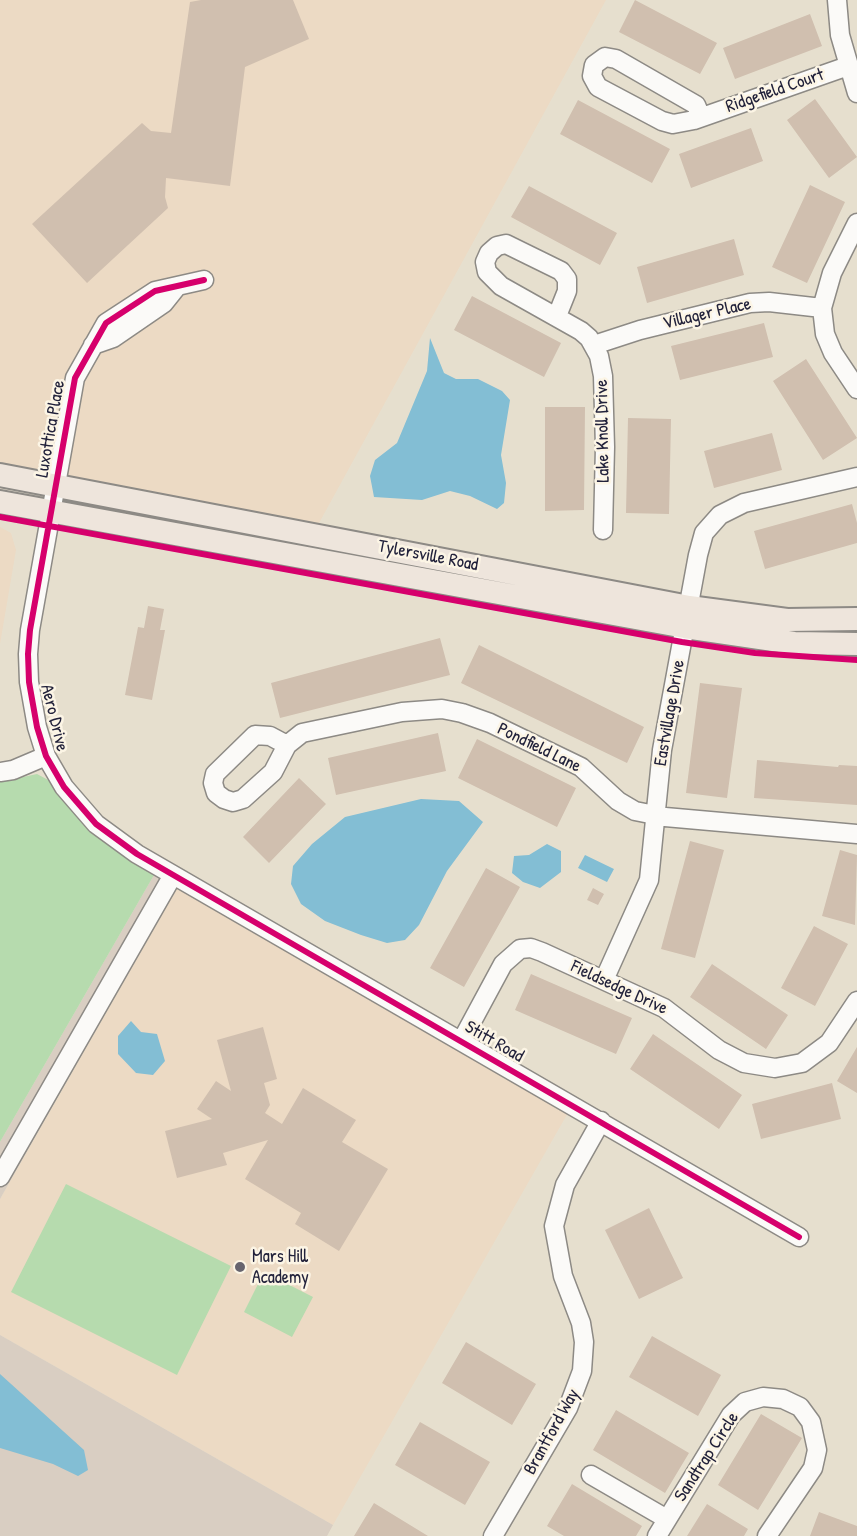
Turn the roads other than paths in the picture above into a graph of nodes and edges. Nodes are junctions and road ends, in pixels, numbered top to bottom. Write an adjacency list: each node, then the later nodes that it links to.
1 (837, 0): 2 (street)
2 (848, 66): 3 (street); 4 (street, Ridgefield Court)
3 (857, 93)
4 (701, 117): 4 (street, Ridgefield Court)
5 (857, 223): 7 (street)
6 (204, 280): 13 (street, Luxottica Place)
7 (822, 309): 9 (street, Villager Place); 10 (street)
8 (557, 316): 8 (street); 9 (street)
9 (594, 345): 16 (street, Lake Knoll Drive)
10 (857, 388)
11 (0, 475): 13 (main road, Tylersville Road)
12 (857, 477): 17 (street, Eastvillage Drive)
13 (56, 485): 15 (street, Luxottica Place); 17 (main road, Tylersville Road)
14 (0, 502): 15 (main road, Tylersville Road)
15 (52, 513): 17 (main road, Tylersville Road); 21 (street, Aero Drive)
16 (603, 530)
17 (687, 617): 18 (main road, Tylersville Road); 19 (main road, Tylersville Road); 23 (street, Eastvillage Drive)
18 (857, 619)
19 (857, 644)
20 (287, 745): 23 (street, Pondfield Lane)
21 (46, 756): 22 (street); 25 (street, Aero Drive)
22 (0, 772)
23 (657, 816): 24 (street, Pondfield Lane); 26 (street, Eastvillage Drive)
24 (857, 834)
25 (173, 875): 28 (street, Stitt Road); 30 (street)
26 (604, 980): 27 (street, Fieldsedge Drive); 28 (street, Fieldsedge Drive)
27 (857, 1001)
28 (462, 1040): 29 (street, Stitt Road)
29 (601, 1121): 31 (street, Stitt Road); 34 (street, Brantford Way)
30 (0, 1177)
31 (799, 1237)
32 (591, 1475): 33 (street)
33 (667, 1519): 35 (street, Sandtrap Circle); 36 (street, Sandtrap Circle)
34 (493, 1536)
35 (657, 1536)
36 (767, 1536)

